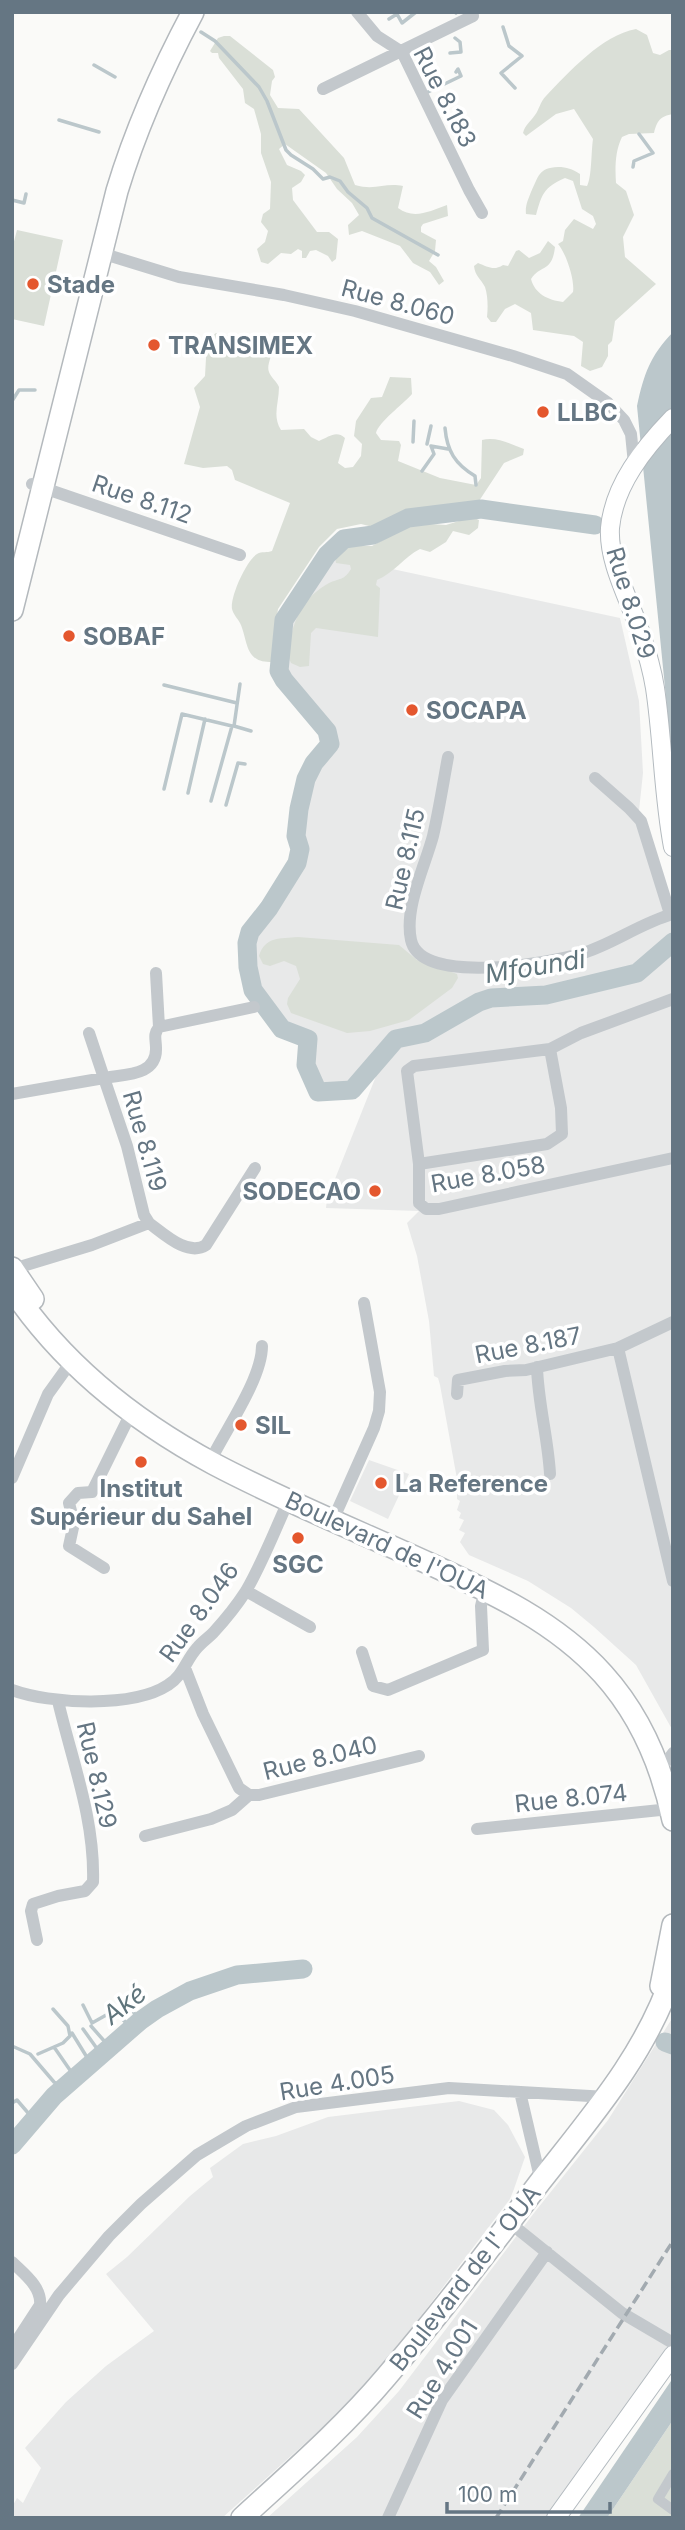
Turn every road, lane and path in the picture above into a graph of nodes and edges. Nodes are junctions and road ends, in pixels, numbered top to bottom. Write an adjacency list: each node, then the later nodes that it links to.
1 (181, 12): 11 (highway)
2 (193, 12): 8 (highway)
3 (357, 12): 5 (street, Rue 8.183)
4 (473, 16): 5 (street)
5 (402, 52): 6 (street); 7 (street, Rue 8.183)
6 (323, 89)
7 (482, 213)
8 (101, 253): 10 (street, Rue 8.060); 11 (highway)
9 (671, 420): 10 (main road, Rue 8.029)
10 (638, 459): 17 (main road, Rue 8.029)
11 (37, 486): 12 (street, Rue 8.112); 13 (highway); 14 (highway)
12 (240, 555)
13 (12, 565)
14 (12, 610)
15 (449, 757): 18 (street, Rue 8.115)
16 (595, 778): 18 (street)
17 (673, 848)
18 (671, 914)
19 (156, 973): 22 (street)
20 (673, 999): 24 (street)
21 (254, 1007): 22 (street)
22 (159, 1027): 25 (street)
23 (89, 1033): 25 (street)
24 (550, 1049): 28 (street, Rue 8.058); 28 (street)
25 (104, 1078): 26 (street, Rue 8.119); 30 (street, Rue 8.119)
26 (12, 1094)
27 (673, 1158): 28 (street, Rue 8.058)
28 (419, 1164)
29 (255, 1168): 30 (street)
30 (149, 1223): 31 (street)
31 (13, 1268): 41 (highway)
32 (12, 1289): 37 (highway, Boulevard de l'OUA)
33 (364, 1303): 45 (street)
34 (673, 1322): 36 (street, Rue 8.187)
35 (262, 1346): 41 (street)
36 (618, 1349): 38 (street, Rue 8.187); 47 (street)
37 (71, 1362): 40 (highway, Boulevard de l'OUA); 43 (street)
38 (537, 1367): 39 (street, Rue 8.187); 42 (street)
39 (457, 1394)
40 (131, 1413): 44 (highway, Boulevard de l'OUA); 46 (street)
41 (214, 1454): 44 (highway)
42 (550, 1474)
43 (12, 1478)
44 (291, 1495): 45 (highway); 48 (highway, Boulevard de l'OUA); 49 (street, Rue 8.046)
45 (337, 1511): 56 (highway)
46 (104, 1568)
47 (673, 1581)
48 (485, 1589): 51 (street); 58 (highway, Boulevard de l'OUA)
49 (246, 1591): 50 (street); 52 (street, Rue 8.046)
50 (310, 1627)
51 (362, 1652)
52 (185, 1668): 54 (street, Rue 8.046); 57 (street, Rue 8.040)
53 (13, 1695): 54 (street, Rue 8.046)
54 (58, 1701): 62 (street, Rue 8.129)
55 (419, 1756): 57 (street, Rue 8.040)
56 (671, 1764)
57 (249, 1795): 60 (street)
58 (672, 1815): 59 (street, Rue 8.074)
59 (477, 1829)
60 (145, 1836)
61 (673, 1925): 65 (highway)
62 (37, 1940)
63 (673, 1973): 65 (highway)
64 (673, 1993): 65 (street)
65 (656, 2015): 67 (highway, Boulevard de l' OUA)
66 (520, 2092): 67 (street, Rue 4.005); 68 (street); 75 (street, Rue 4.005)
67 (607, 2096): 68 (highway, Boulevard de l' OUA)
68 (541, 2182): 69 (highway, Boulevard de l' OUA)
69 (510, 2223): 70 (street); 78 (highway, Boulevard de l' OUA)
70 (547, 2252): 72 (street); 79 (street, Rue 4.001)
71 (12, 2262): 73 (street)
72 (673, 2343)
73 (12, 2348)
74 (673, 2355): 80 (main road)
75 (12, 2364)
76 (673, 2474): 77 (street)
77 (673, 2511)
78 (242, 2518)
79 (388, 2518)
80 (556, 2518)

